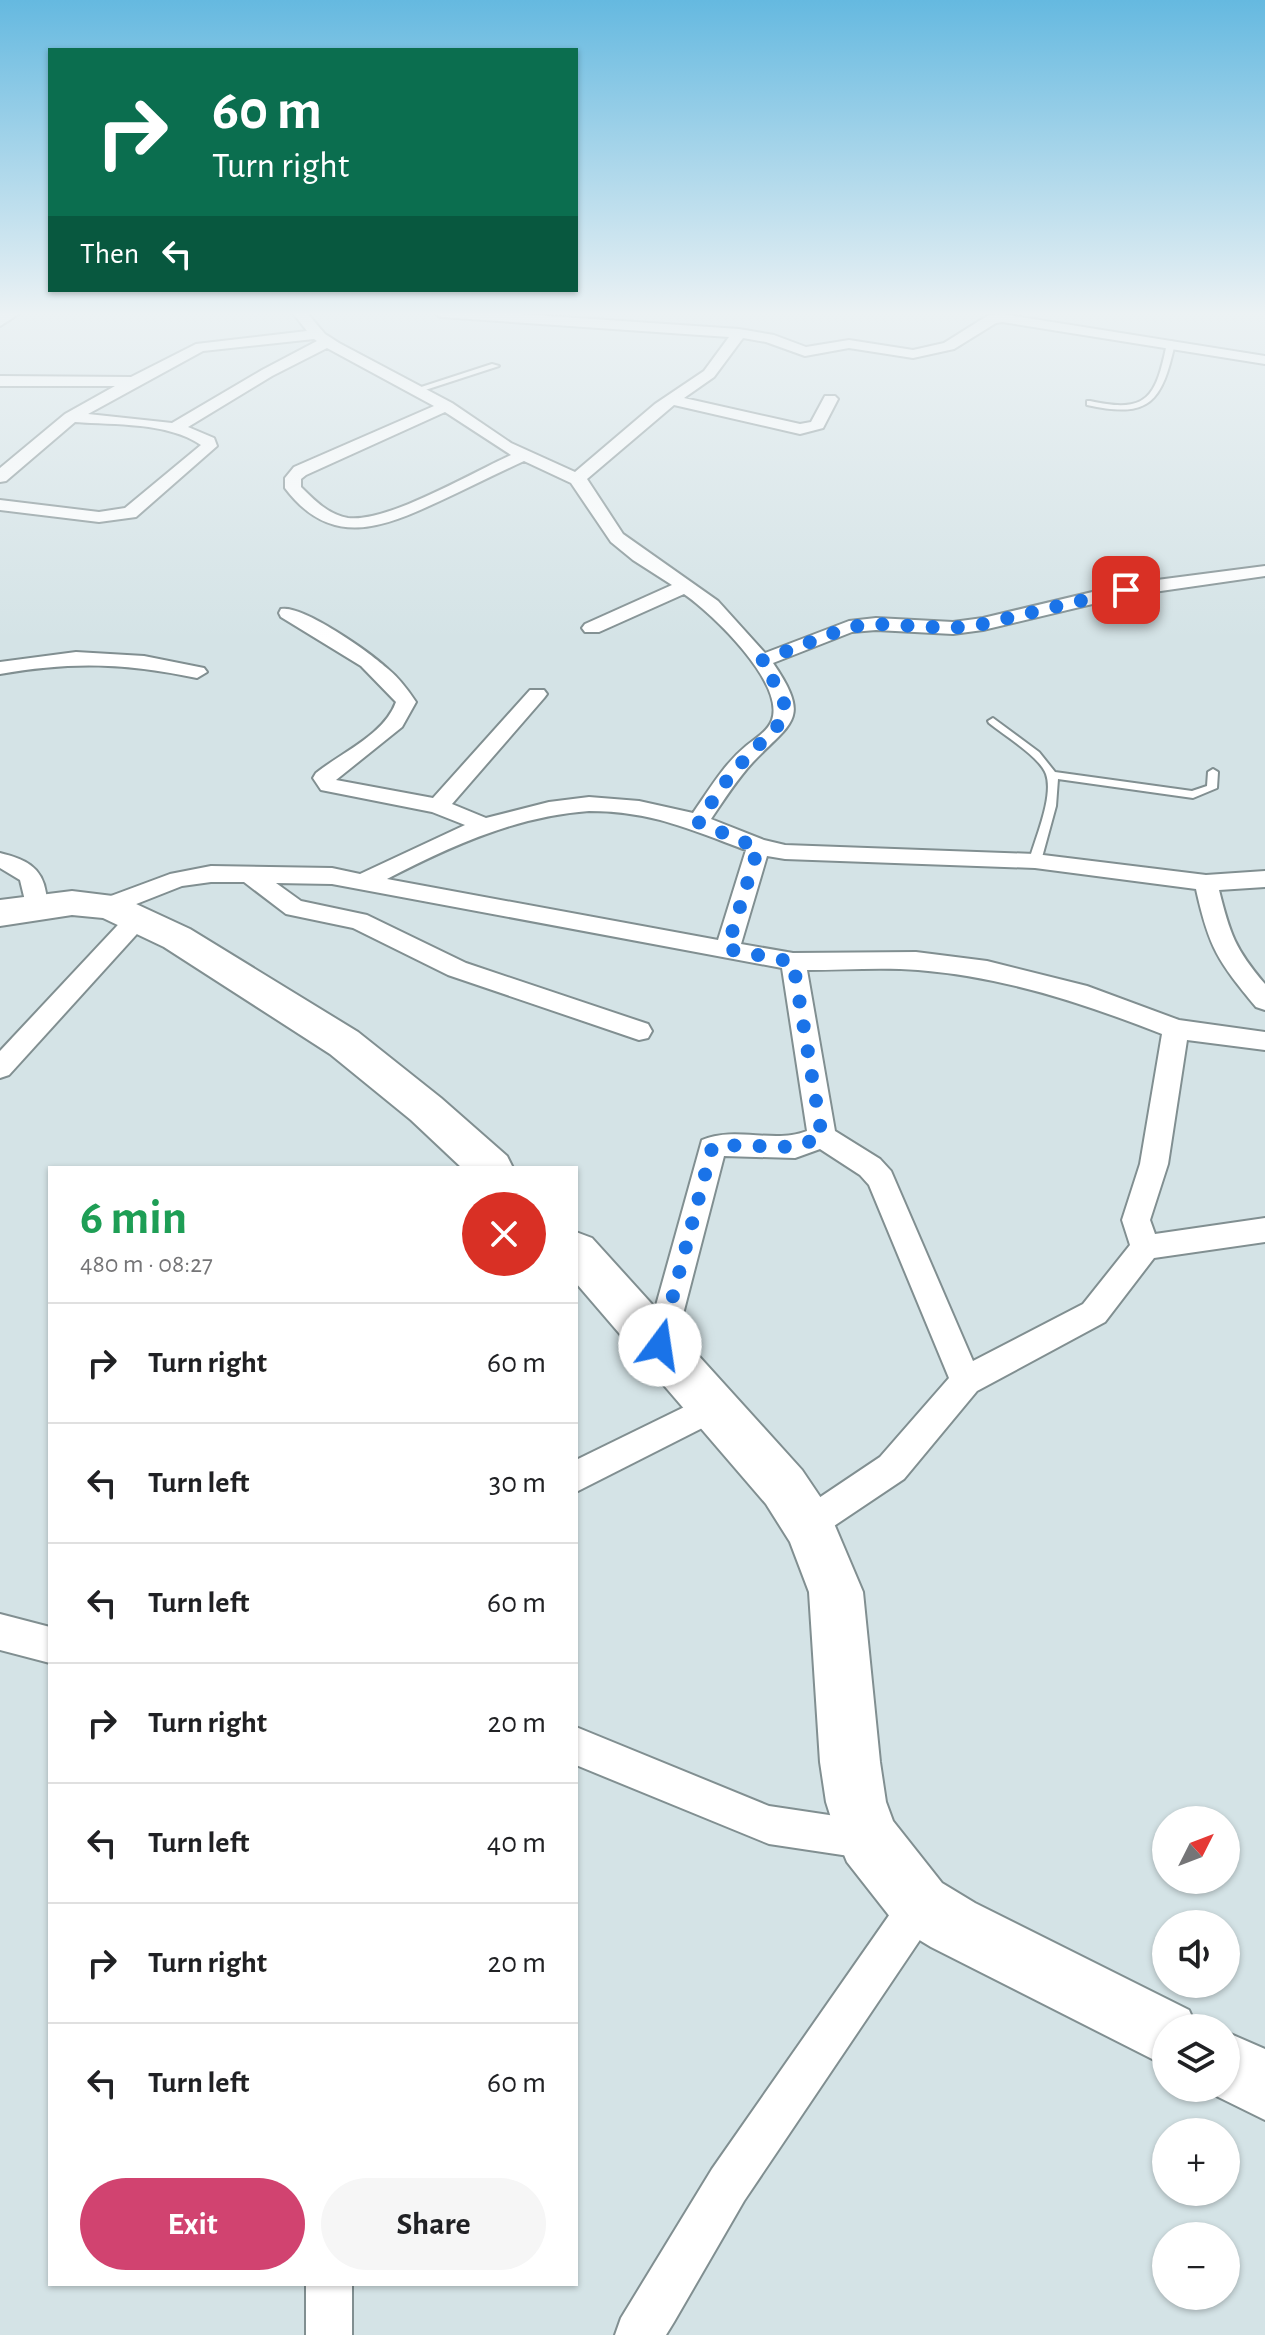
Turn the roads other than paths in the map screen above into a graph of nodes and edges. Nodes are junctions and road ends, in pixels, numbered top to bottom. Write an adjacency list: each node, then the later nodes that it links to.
1 (65, 422): 11 (street)
2 (114, 422): 9 (street)
3 (186, 422): 9 (street)
4 (410, 422): 10 (street)
5 (471, 422): 10 (street)
6 (646, 422): 12 (street)
7 (769, 422): 8 (street)
8 (819, 422)
9 (174, 429): 13 (street)
10 (524, 455): 12 (street)
11 (0, 477)
12 (577, 479): 15 (street)
13 (0, 505)
14 (1265, 571): 18 (street)
15 (686, 586): 17 (street); 18 (street)
16 (288, 613): 25 (street)
17 (592, 628)
18 (761, 661): 26 (street)
19 (0, 668): 20 (street)
20 (197, 672)
21 (537, 694): 25 (street)
22 (993, 721): 24 (lane)
23 (1213, 772): 24 (lane)
24 (1052, 775): 30 (lane)
25 (438, 806): 27 (street)
26 (698, 822): 27 (street); 28 (street)
27 (486, 826): 33 (street)
28 (758, 848): 30 (street); 37 (street)
29 (0, 860): 35 (street)
30 (1035, 861): 34 (street)
31 (249, 874): 33 (street); 36 (street); 41 (street)
32 (1265, 879): 34 (street)
33 (364, 881): 37 (street)
34 (1206, 883): 39 (street)
35 (18, 910): 36 (highway)
36 (123, 912): 43 (street); 45 (highway)
37 (727, 949): 38 (street)
38 (793, 962): 40 (street); 44 (street)
39 (1265, 1001)
40 (1176, 1029): 42 (street); 47 (street)
41 (639, 1031)
42 (1265, 1041)
43 (0, 1068)
44 (822, 1137): 49 (street); 50 (street)
45 (489, 1166)
46 (1265, 1230): 47 (street)
47 (1145, 1247): 50 (street)
48 (578, 1253): 49 (highway)
49 (660, 1345): 51 (highway)
50 (966, 1381): 53 (street)
51 (713, 1407): 52 (street); 53 (highway)
52 (578, 1476)
53 (810, 1523): 57 (highway)
54 (0, 1632): 55 (street)
55 (48, 1644)
56 (578, 1748): 57 (street)
57 (869, 1840): 58 (highway)
58 (920, 1905): 59 (highway); 64 (street)
59 (1152, 2026)
60 (1240, 2073): 61 (highway)
61 (1265, 2086)
62 (329, 2286): 63 (street)
63 (329, 2335)
64 (638, 2335)

